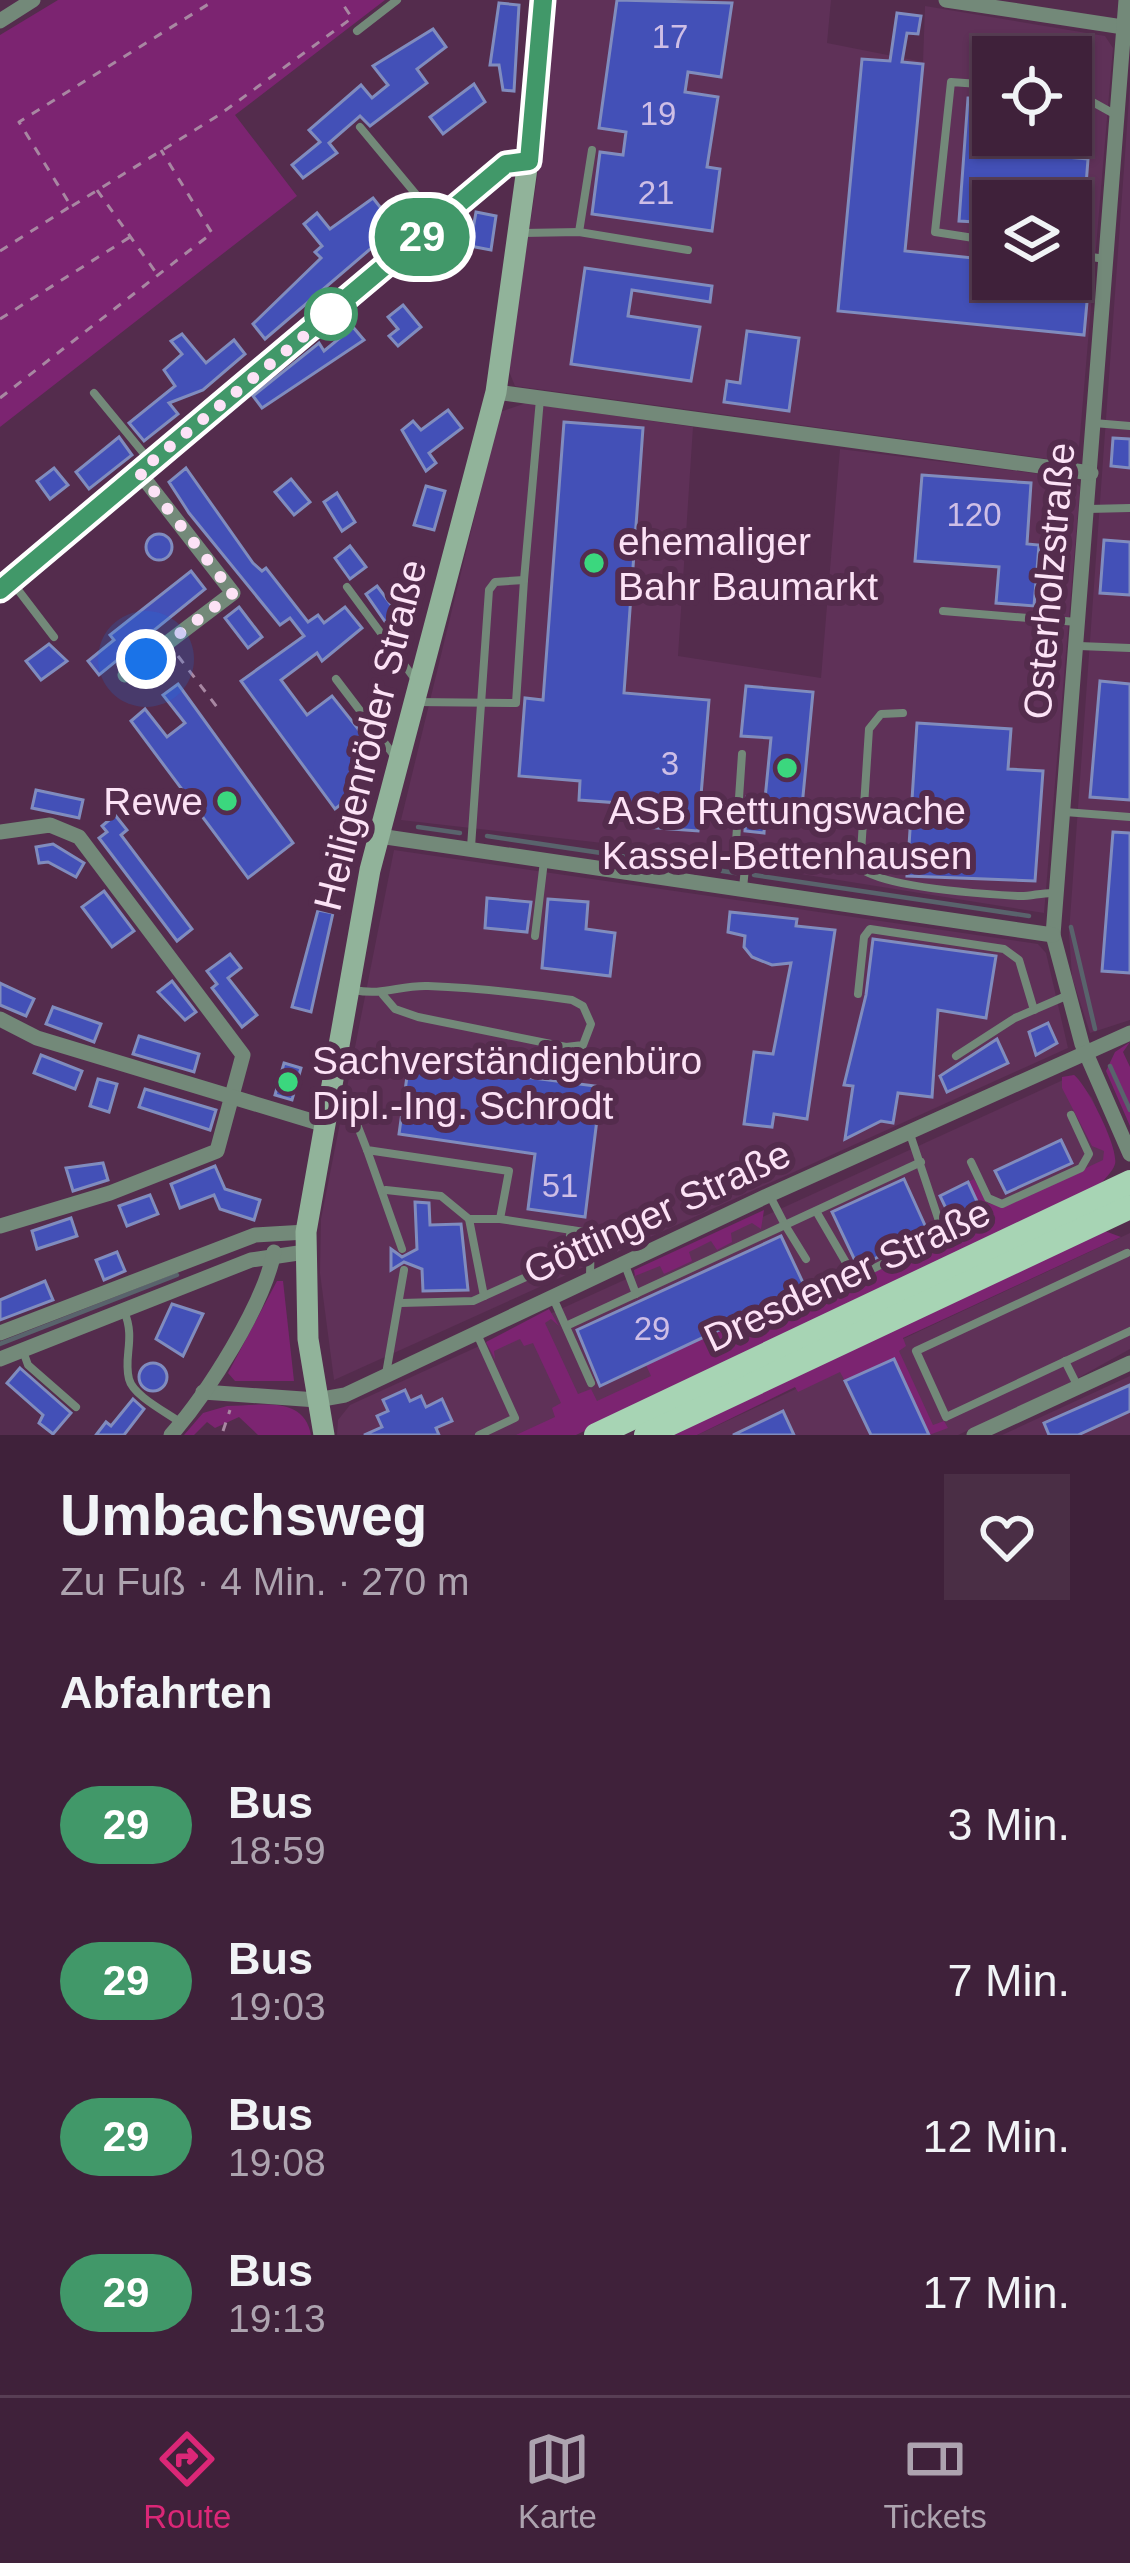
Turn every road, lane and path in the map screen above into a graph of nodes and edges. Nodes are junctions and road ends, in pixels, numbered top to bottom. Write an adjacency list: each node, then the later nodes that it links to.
1 (33, 0): 8 (street)
2 (215, 0): 21 (path)
3 (340, 0): 15 (path)
4 (397, 0): 10 (lane)
5 (543, 0): 17 (street, Heiligenröder Straße)
6 (946, 0): 9 (street)
7 (1126, 0): 9 (street, Osterholzstraße)
8 (0, 21)
9 (1127, 28): 13 (street, Osterholzstraße)
10 (357, 31)
11 (972, 84): 26 (lane)
12 (1092, 102): 13 (lane)
13 (1118, 116): 19 (street, Osterholzstraße)
14 (361, 127): 22 (lane)
15 (161, 150): 20 (path); 31 (path)
16 (592, 150): 24 (lane)
17 (529, 161): 22 (street); 23 (street, Heiligenröder Straße)
18 (1130, 184): 19 (lane)
19 (1112, 189): 30 (street, Osterholzstraße)
20 (97, 190): 21 (path); 25 (path)
21 (71, 206): 28 (path)
22 (439, 222): 39 (street)
23 (518, 232): 24 (lane); 33 (street, Heiligenröder Straße)
24 (579, 232): 27 (lane)
25 (130, 237): 31 (path); 32 (path)
26 (972, 238)
27 (688, 250)
28 (0, 251)
29 (1092, 257): 30 (lane)
30 (1107, 259): 37 (street, Osterholzstraße)
31 (158, 275): 35 (path)
32 (0, 319)
33 (496, 392): 36 (street); 56 (street, Heiligenröder Straße)
34 (94, 393): 39 (lane)
35 (0, 398)
36 (540, 399): 40 (street); 44 (lane)
37 (1094, 423): 38 (lane); 40 (street, Osterholzstraße)
38 (1130, 426)
39 (145, 467): 45 (street); 51 (street)
40 (1091, 473): 43 (street, Osterholzstraße)
41 (1057, 496): 48 (lane)
42 (1130, 508): 43 (lane)
43 (1088, 509): 49 (street, Osterholzstraße)
44 (524, 580): 57 (lane); 57 (lane)
45 (5, 585): 50 (lane)
46 (347, 586): 56 (lane)
47 (943, 611): 48 (lane)
48 (1053, 620): 49 (lane)
49 (1079, 622): 52 (street, Osterholzstraße)
50 (54, 637)
51 (168, 644): 54 (street); 58 (path)
52 (1077, 646): 53 (lane); 62 (street, Osterholzstraße)
53 (1130, 648)
54 (125, 675)
55 (336, 679): 61 (lane)
56 (416, 693): 57 (lane); 61 (street, Heiligenröder Straße)
57 (482, 704): 67 (lane)
58 (218, 707)
59 (903, 713): 71 (lane)
60 (742, 754): 66 (lane)
61 (399, 760): 65 (street, Heiligenröder Straße)
62 (1063, 812): 63 (lane); 71 (street, Osterholzstraße)
63 (1130, 818)
64 (0, 832): 83 (street)
65 (379, 836): 67 (street); 74 (street, Heiligenröder Straße)
66 (747, 848): 68 (lane); 70 (lane)
67 (470, 849): 69 (street)
68 (796, 854)
69 (544, 860): 70 (street); 73 (lane)
70 (742, 892): 72 (street)
71 (1057, 893): 72 (street, Osterholzstraße)
72 (1053, 935): 77 (street, Osterholzstraße)
73 (536, 936)
74 (346, 988): 76 (lane); 85 (street, Heiligenröder Straße)
75 (858, 994): 78 (lane)
76 (383, 995): 76 (lane)
77 (1066, 996): 78 (lane); 81 (street, Osterholzstraße)
78 (1034, 1010): 82 (lane)
79 (0, 1019): 83 (street)
80 (1130, 1033): 81 (street, Göttinger Straße)
81 (1086, 1053): 86 (street, Göttinger Straße); 88 (street, Osterholzstraße)
82 (956, 1056)
83 (233, 1098): 85 (street); 99 (street)
84 (1071, 1115): 90 (lane)
85 (324, 1116): 87 (lane); 102 (street, Heiligenröder Straße)
86 (909, 1132): 89 (lane); 93 (street, Göttinger Straße)
87 (367, 1150): 92 (lane); 97 (lane)
88 (1130, 1154)
89 (922, 1162): 95 (lane); 95 (lane)
90 (971, 1162)
91 (1130, 1182): 136 (main road, Dresdener Straße)
92 (386, 1190): 96 (lane); 103 (lane)
93 (769, 1195): 98 (lane); 107 (street, Göttinger Straße)
94 (1130, 1207): 137 (main road, Dresdener Straße)
95 (816, 1210): 98 (lane)
96 (469, 1219): 97 (lane); 111 (lane)
97 (500, 1219): 100 (lane)
98 (785, 1225): 106 (lane); 110 (lane)
99 (0, 1226)
100 (571, 1230): 109 (lane); 111 (lane)
101 (274, 1237): 102 (street); 105 (street); 117 (street)
102 (305, 1242): 105 (street); 128 (street, Heiligenröder Straße)
103 (402, 1249)
104 (1127, 1253): 129 (lane)
105 (274, 1256): 114 (street); 126 (street)
106 (806, 1259)
107 (625, 1264): 109 (street, Göttinger Straße); 110 (lane)
108 (404, 1270): 113 (lane)
109 (590, 1281): 112 (street, Göttinger Straße)
110 (636, 1294): 115 (lane)
111 (484, 1296): 113 (lane)
112 (553, 1298): 115 (lane); 118 (street, Göttinger Straße)
113 (401, 1303): 123 (lane)
114 (124, 1310): 119 (street); 131 (lane)
115 (566, 1326): 124 (lane)
116 (1130, 1331): 121 (lane)
117 (0, 1333)
118 (476, 1333): 123 (street, Göttinger Straße); 135 (lane)
119 (23, 1350): 120 (street); 130 (lane)
120 (0, 1358)
121 (1065, 1361): 125 (lane); 129 (lane)
122 (1130, 1363): 125 (street)
123 (386, 1376): 128 (street, Göttinger Straße)
124 (591, 1383)
125 (1078, 1387): 133 (street)
126 (203, 1392): 127 (street, Göttinger Straße); 131 (street)
127 (235, 1395): 128 (street, Göttinger Straße); 132 (path)
128 (317, 1400): 134 (street, Heiligenröder Straße)
129 (976, 1403): 133 (lane)
130 (76, 1406)
131 (176, 1429)
132 (224, 1431)
133 (981, 1432)
134 (324, 1435)
135 (479, 1435)
136 (596, 1435)
137 (646, 1435)

